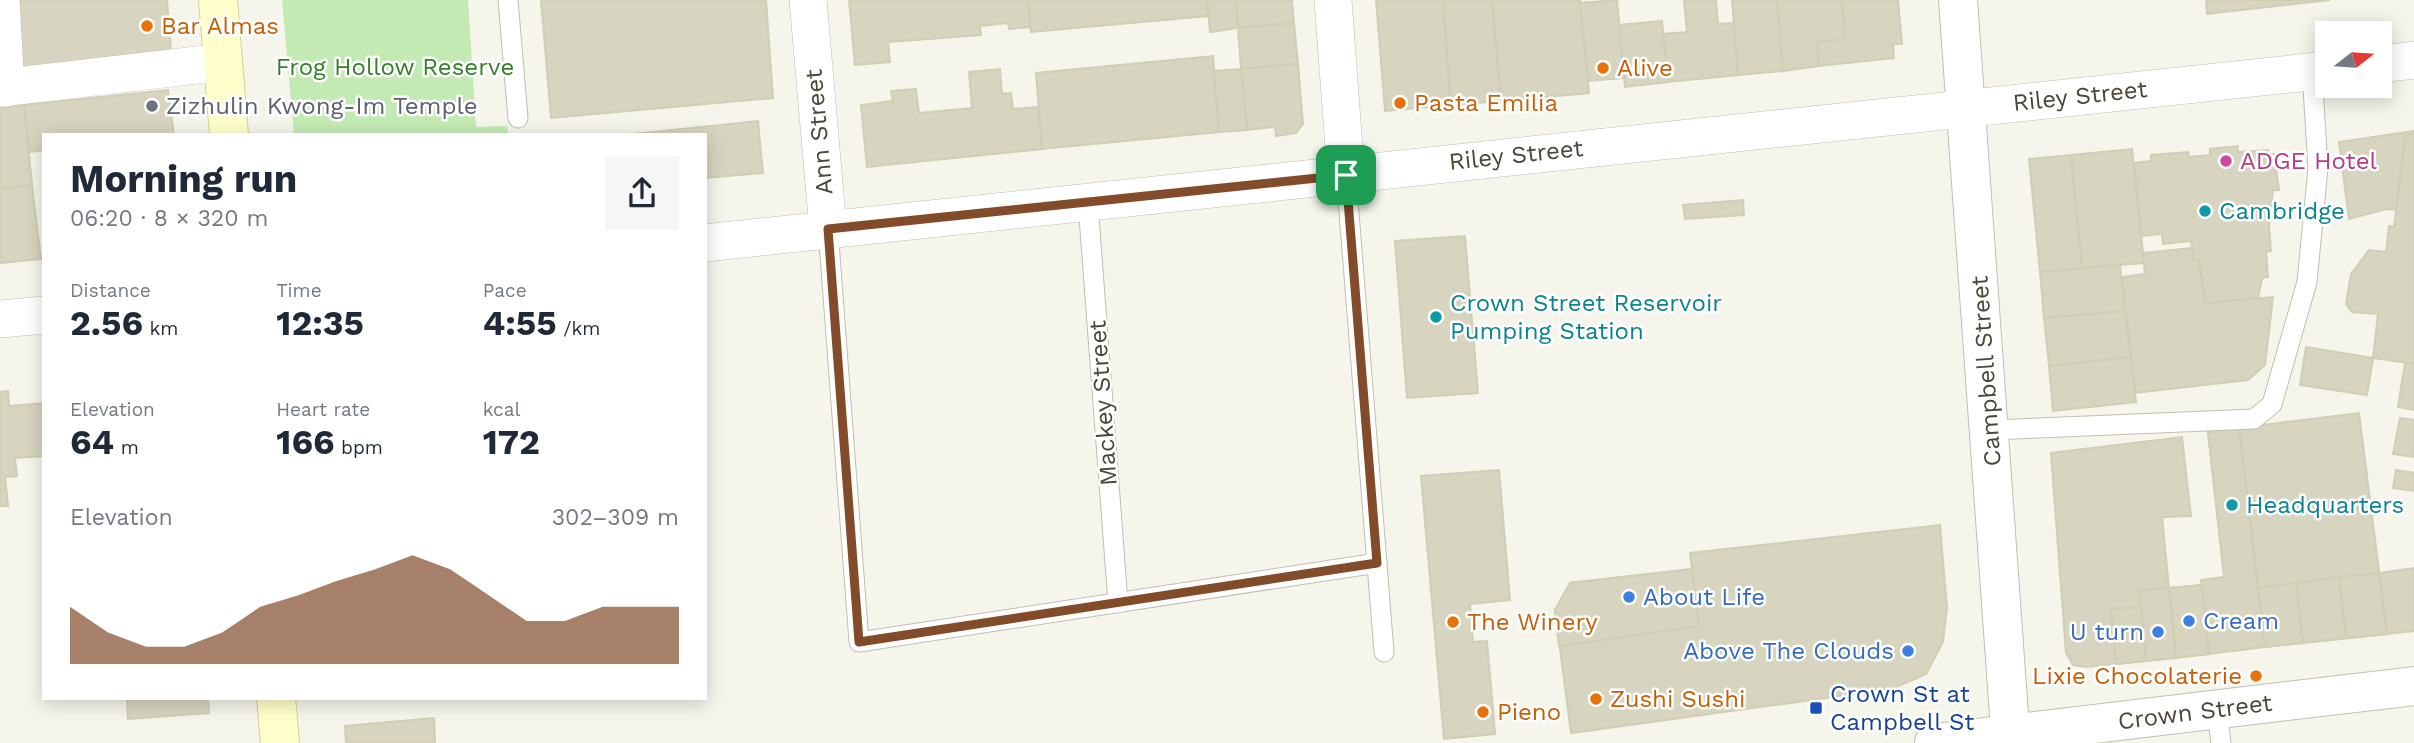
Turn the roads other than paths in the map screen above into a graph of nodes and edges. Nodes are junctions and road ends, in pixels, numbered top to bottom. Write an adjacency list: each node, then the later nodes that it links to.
1 (1, 0): 11 (street)
2 (218, 0): 8 (main road)
3 (508, 0): 14 (lane)
4 (808, 0): 18 (street, Ann Street)
5 (1333, 0): 16 (street)
6 (1958, 0): 13 (street, Campbell Street)
7 (2414, 60): 9 (street)
8 (223, 62): 11 (street); 15 (main road)
9 (2392, 63)
10 (2315, 72): 13 (street, Riley Street)
11 (3, 88)
12 (2319, 98): 22 (lane)
13 (1966, 108): 16 (street, Riley Street); 22 (street, Campbell Street)
14 (517, 118)
15 (229, 133)
16 (1346, 175): 17 (street, Riley Street); 23 (lane)
17 (1088, 203): 18 (street, Riley Street); 24 (lane, Mackey Street)
18 (828, 229): 19 (street, Riley Street); 24 (lane, Ann Street)
19 (707, 243)
20 (42, 315): 21 (street)
21 (0, 319)
22 (1990, 430): 29 (street, Campbell Street)
23 (1377, 563): 24 (lane); 25 (lane)
24 (1118, 603)
25 (1384, 652)
26 (2414, 686): 28 (street, Crown Street)
27 (276, 700): 30 (main road)
28 (2219, 727): 29 (street, Crown Street)
29 (2011, 738): 31 (street, Crown Street)
30 (280, 743)
31 (1934, 743)

